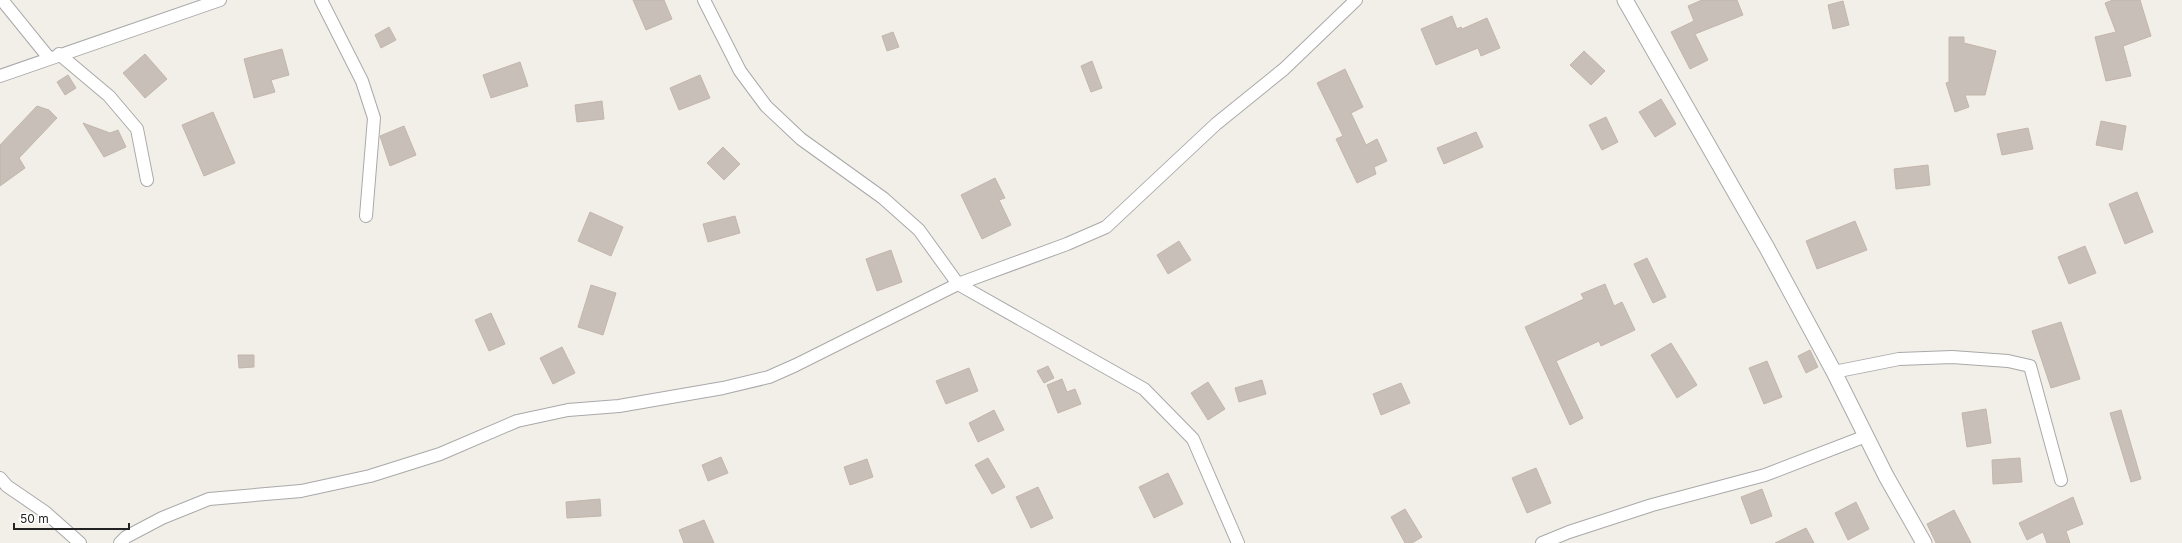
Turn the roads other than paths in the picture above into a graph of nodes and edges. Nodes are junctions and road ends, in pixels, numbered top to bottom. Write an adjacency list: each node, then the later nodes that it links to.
1 (2, 0): 7 (street)
2 (220, 0): 7 (street)
3 (321, 0): 10 (street)
4 (704, 0): 11 (street)
5 (1356, 0): 11 (street)
6 (1625, 0): 12 (street)
7 (54, 56): 8 (street); 9 (street)
8 (0, 76)
9 (147, 180)
10 (366, 216)
11 (958, 284): 17 (street); 18 (street)
12 (1834, 372): 13 (street); 15 (street)
13 (1866, 436): 19 (street); 20 (street)
14 (0, 478): 16 (street)
15 (2061, 480)
16 (80, 543)
17 (120, 543)
18 (1238, 543)
19 (1542, 543)
20 (1924, 543)

